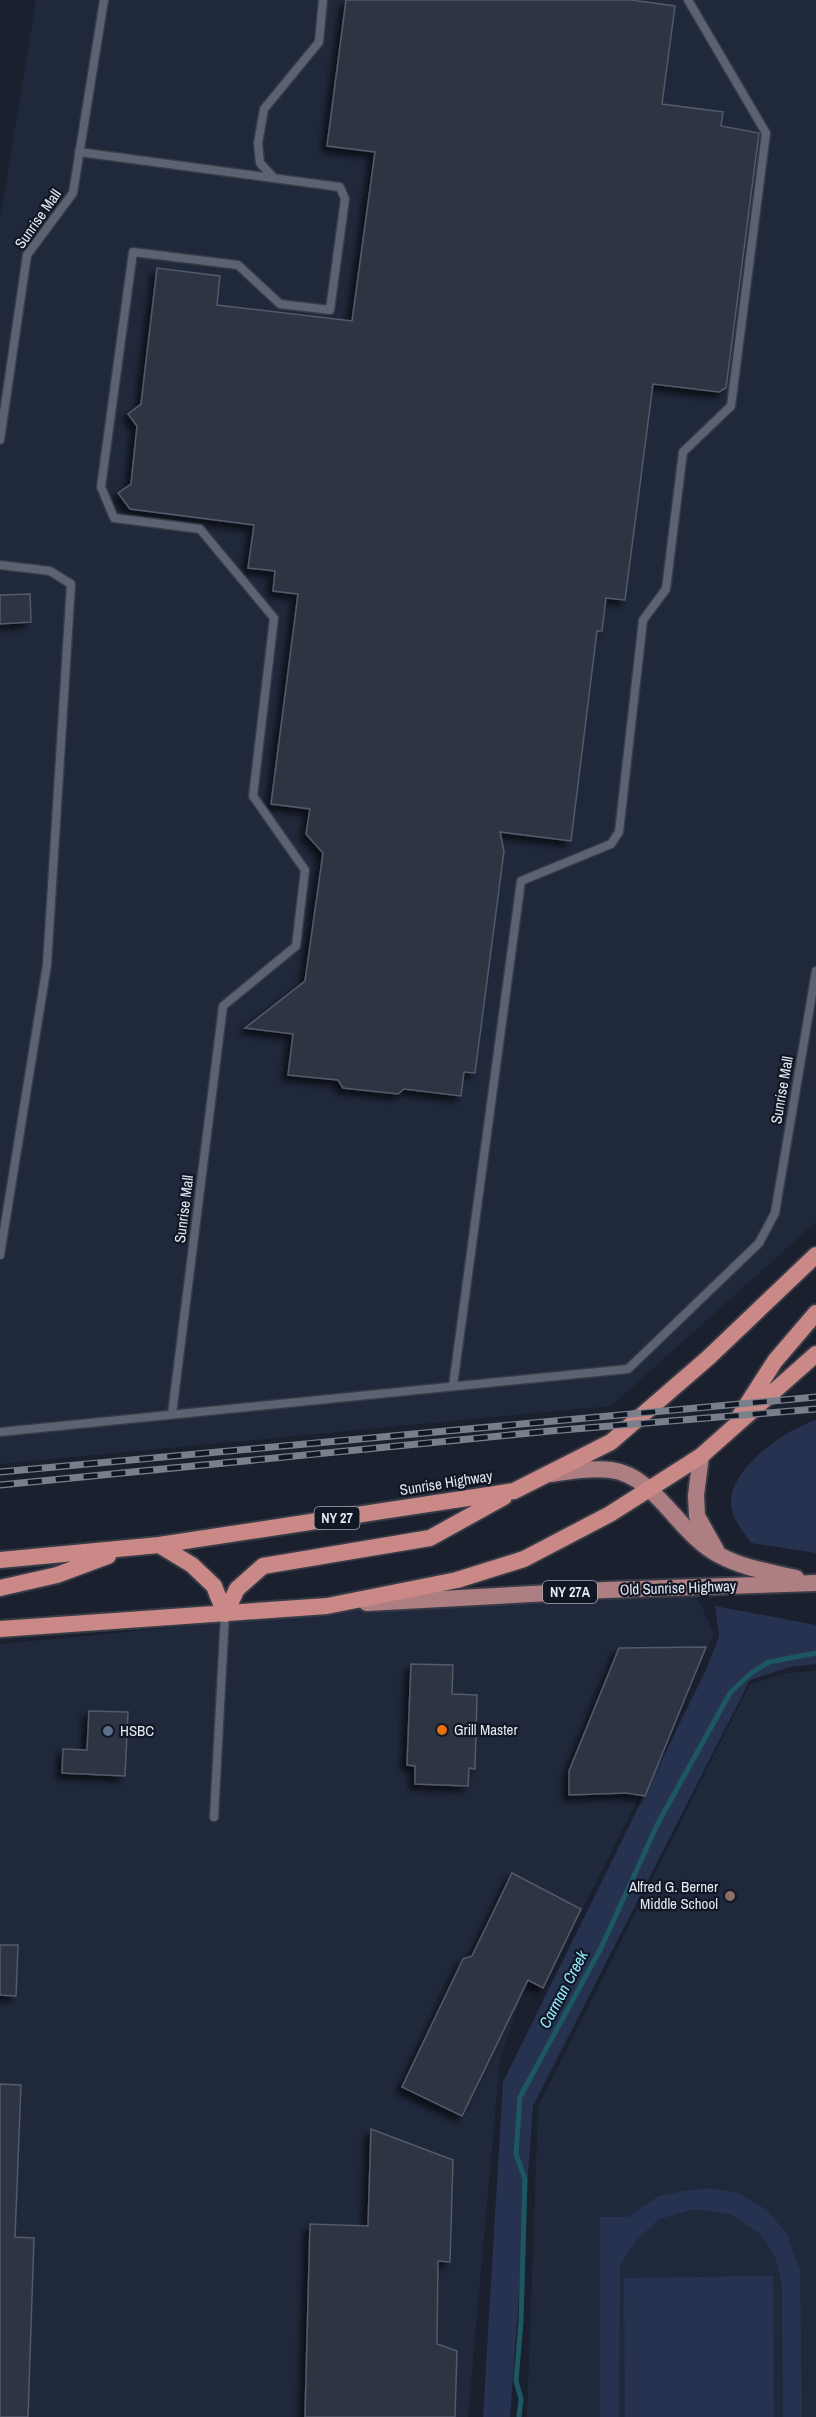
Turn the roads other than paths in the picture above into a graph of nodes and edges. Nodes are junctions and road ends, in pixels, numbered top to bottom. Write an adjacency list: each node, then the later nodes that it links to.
1 (104, 0): 4 (lane)
2 (323, 0): 5 (lane)
3 (688, 0): 13 (lane)
4 (79, 152): 5 (lane); 6 (lane, Sunrise Mall)
5 (273, 177): 14 (lane, Sunrise Mall)
6 (0, 440)
7 (0, 565): 9 (lane)
8 (816, 971): 13 (lane, Sunrise Mall)
9 (0, 1255)
10 (816, 1255): 18 (highway, Sunrise Highway / NY 27)
11 (816, 1313): 16 (highway)
12 (816, 1354): 16 (highway)
13 (453, 1386): 14 (lane, Sunrise Mall)
14 (172, 1414): 15 (lane, Sunrise Mall)
15 (0, 1432)
16 (725, 1438): 17 (highway)
17 (701, 1456): 19 (highway); 23 (main road)
18 (546, 1474): 19 (main road, Old Sunrise Highway / NY 27A); 20 (highway, Sunrise Highway / NY 27)
19 (651, 1490): 23 (main road, Old Sunrise Highway / NY 27A); 27 (highway)
20 (514, 1491): 21 (highway, Sunrise Highway / NY 27); 28 (highway)
21 (159, 1545): 22 (highway, Sunrise Highway / NY 27); 28 (highway)
22 (125, 1549): 24 (highway, Sunrise Highway / NY 27); 26 (highway)
23 (720, 1556): 25 (main road, Old Sunrise Highway / NY 27A)
24 (0, 1560)
25 (815, 1583): 27 (main road, Old Sunrise Highway / NY 27A)
26 (0, 1588)
27 (327, 1606): 28 (highway)
28 (225, 1614): 29 (highway); 30 (lane)
29 (0, 1629)
30 (214, 1816)

